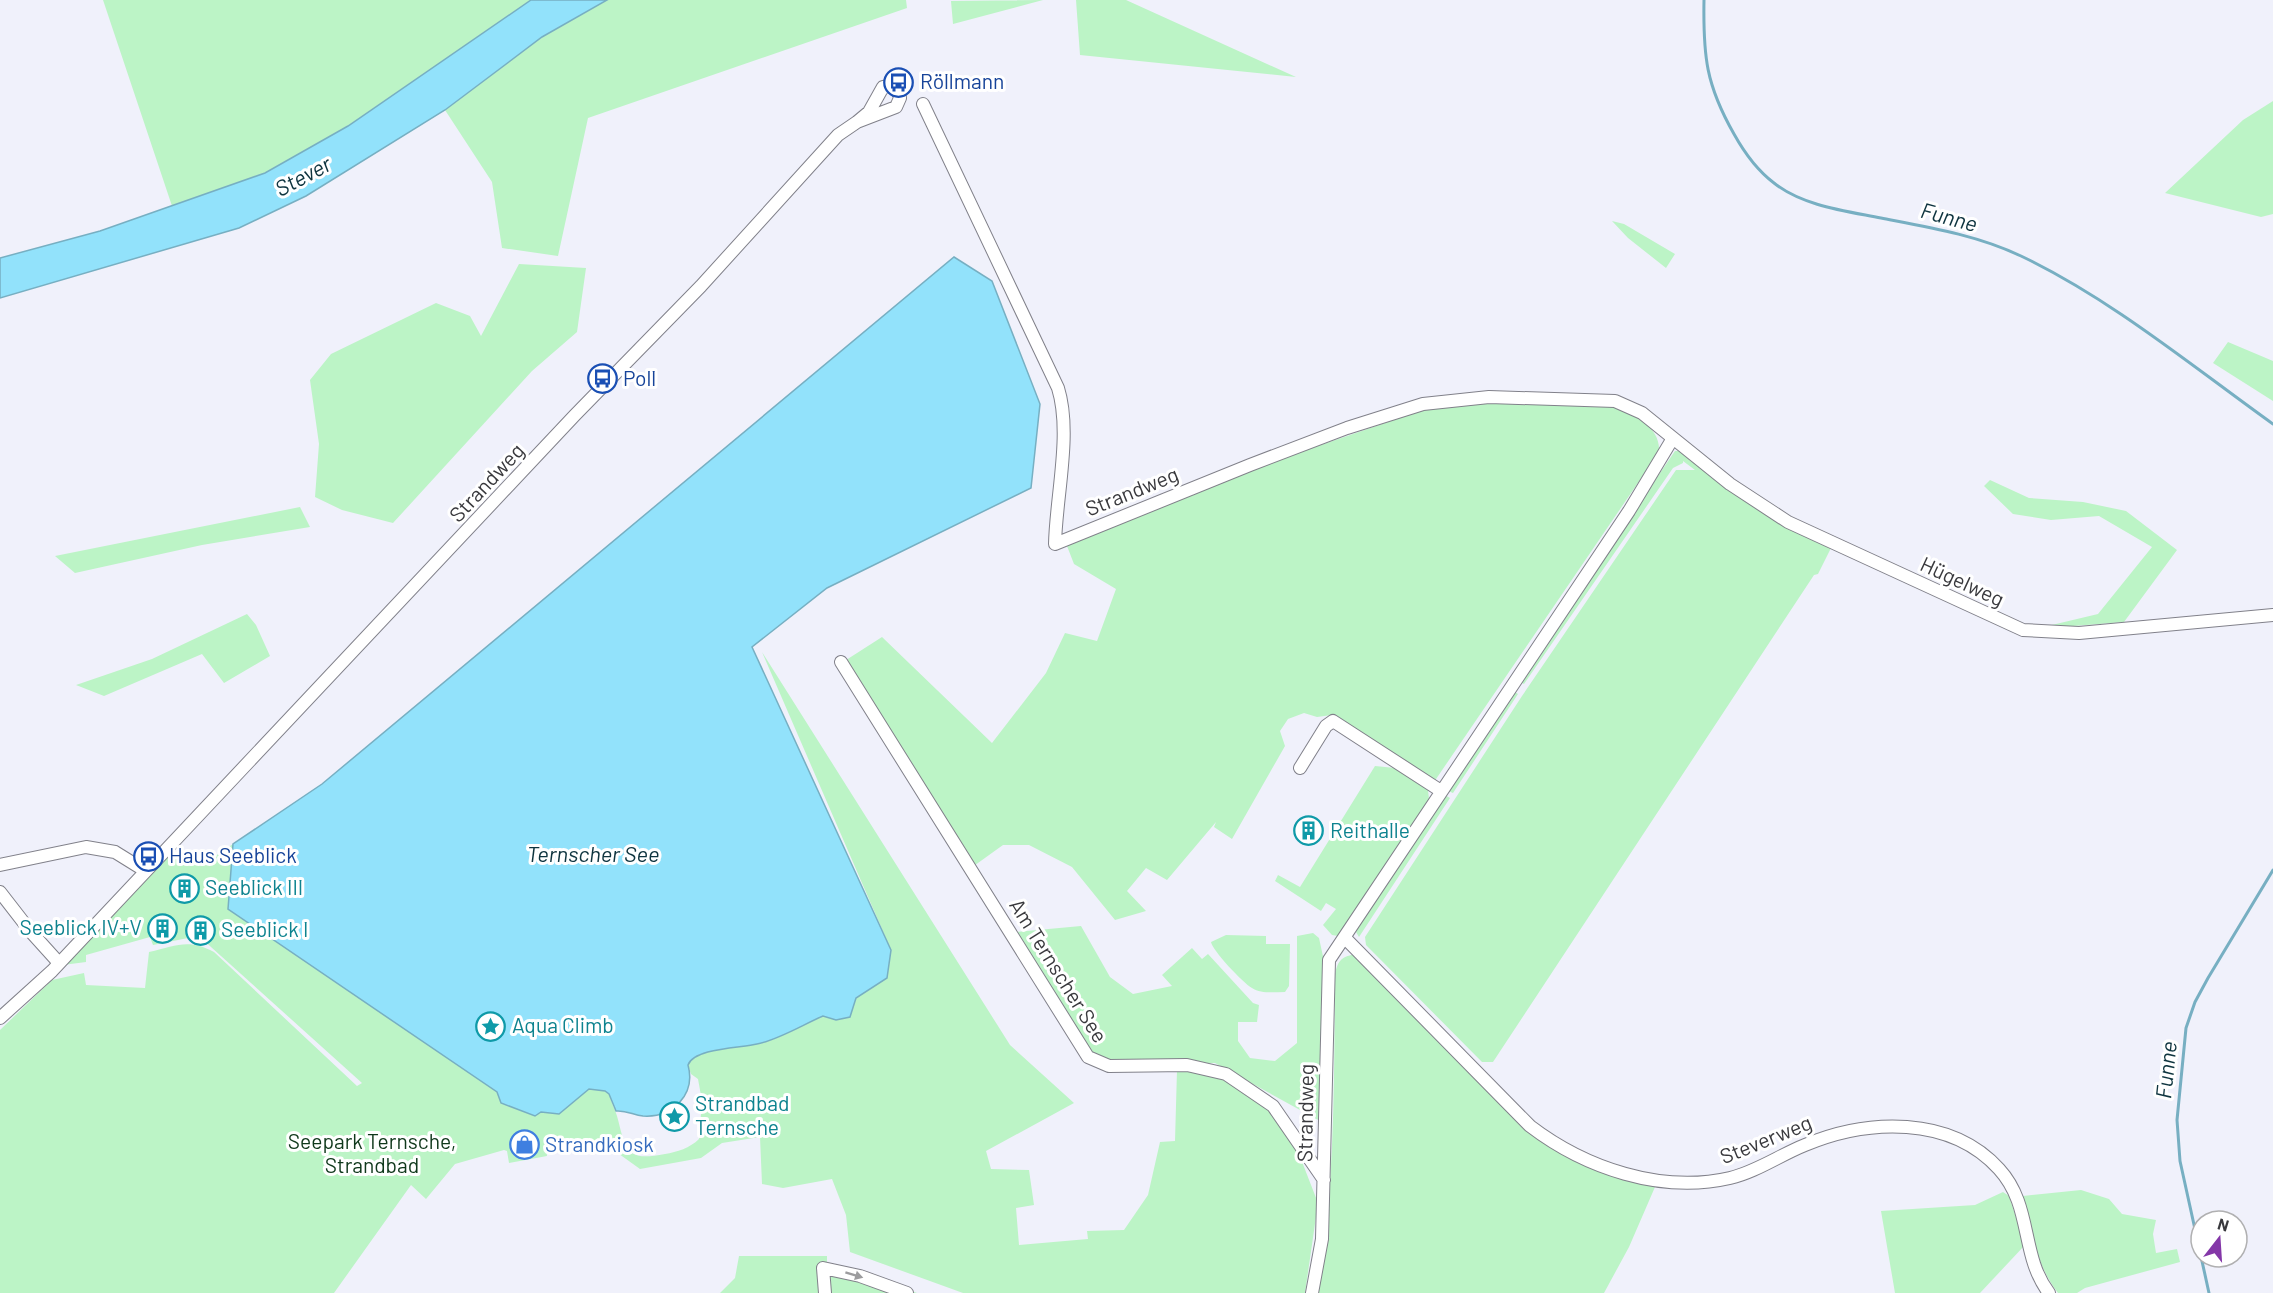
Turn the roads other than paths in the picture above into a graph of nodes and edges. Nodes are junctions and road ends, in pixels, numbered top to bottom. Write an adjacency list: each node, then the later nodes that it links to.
1 (923, 104): 3 (street, Strandweg)
2 (857, 123): 9 (street, Strandweg)
3 (1673, 438): 4 (street, Hügelweg); 7 (street, Strandweg)
4 (2273, 615)
5 (841, 662): 14 (street, Am Ternscher See)
6 (1300, 768): 7 (street)
7 (1441, 791): 11 (street, Strandweg)
8 (0, 865): 9 (street)
9 (144, 870): 12 (street, Strandweg)
10 (0, 892): 12 (street)
11 (1346, 938): 14 (street, Strandweg); 18 (street, Steverweg)
12 (59, 963): 13 (street, Strandweg)
13 (0, 1018)
14 (1324, 1179): 17 (street, Strandweg)
15 (825, 1293): 16 (street, one-way to 16)
16 (907, 1293)
17 (1312, 1293)
18 (2049, 1293)

